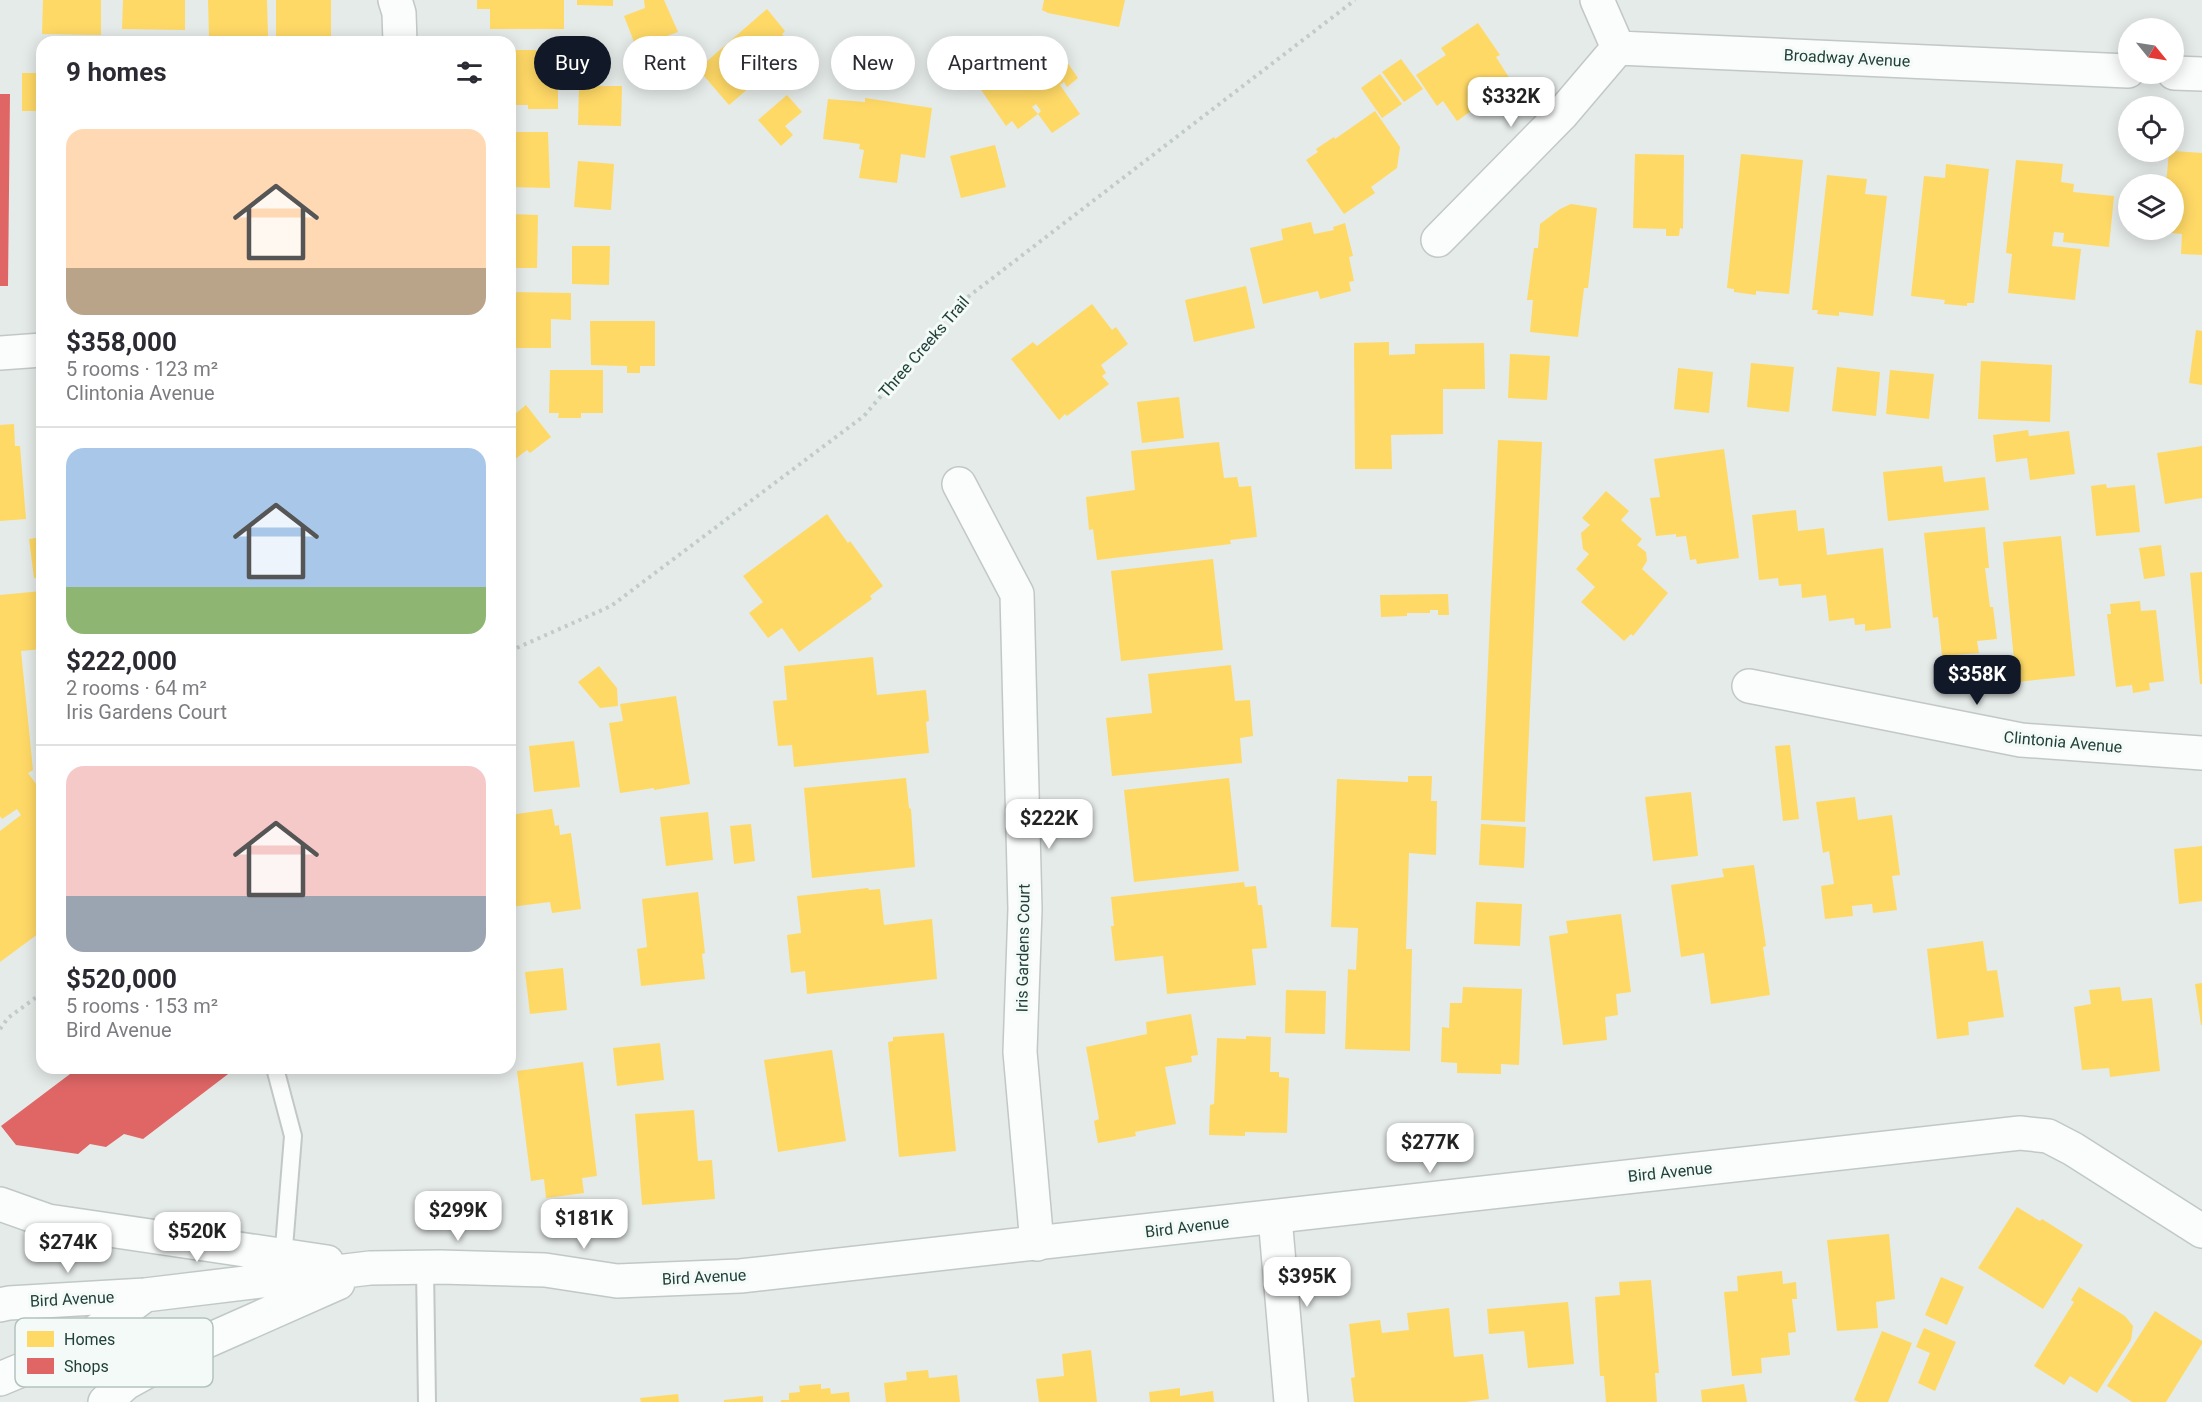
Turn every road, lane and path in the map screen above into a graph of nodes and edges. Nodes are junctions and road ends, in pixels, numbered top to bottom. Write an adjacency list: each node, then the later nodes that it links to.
1 (395, 0): 4 (main road)
2 (1354, 0): 13 (path, Three Creeks Trail)
3 (1597, 0): 5 (main road)
4 (400, 36)
5 (1618, 48): 6 (main road, Broadway Avenue); 9 (main road)
6 (2118, 71)
7 (2184, 73): 8 (main road)
8 (2202, 74)
9 (1438, 240)
10 (36, 350): 11 (main road)
11 (0, 353)
12 (959, 484): 22 (main road, Iris Gardens Court)
13 (516, 648)
14 (1749, 687): 15 (main road, Clintonia Avenue)
15 (2202, 753)
16 (36, 997): 17 (path)
17 (0, 1029)
18 (277, 1074): 25 (lane)
19 (0, 1204): 25 (main road)
20 (1275, 1217): 21 (main road, Bird Avenue); 22 (main road, Bird Avenue); 35 (main road)
21 (2202, 1231)
22 (1037, 1244): 23 (main road, Bird Avenue)
23 (425, 1268): 24 (main road, Bird Avenue); 34 (lane)
24 (370, 1269): 25 (main road); 25 (main road)
25 (284, 1280): 26 (main road, Bird Avenue); 29 (main road)
26 (145, 1295): 27 (main road, Bird Avenue); 28 (main road, Bird Avenue)
27 (0, 1305)
28 (114, 1318)
29 (213, 1330)
30 (15, 1373): 31 (main road, Bird Avenue)
31 (0, 1379)
32 (122, 1387): 33 (main road)
33 (105, 1402)
34 (427, 1402)
35 (1291, 1402)

